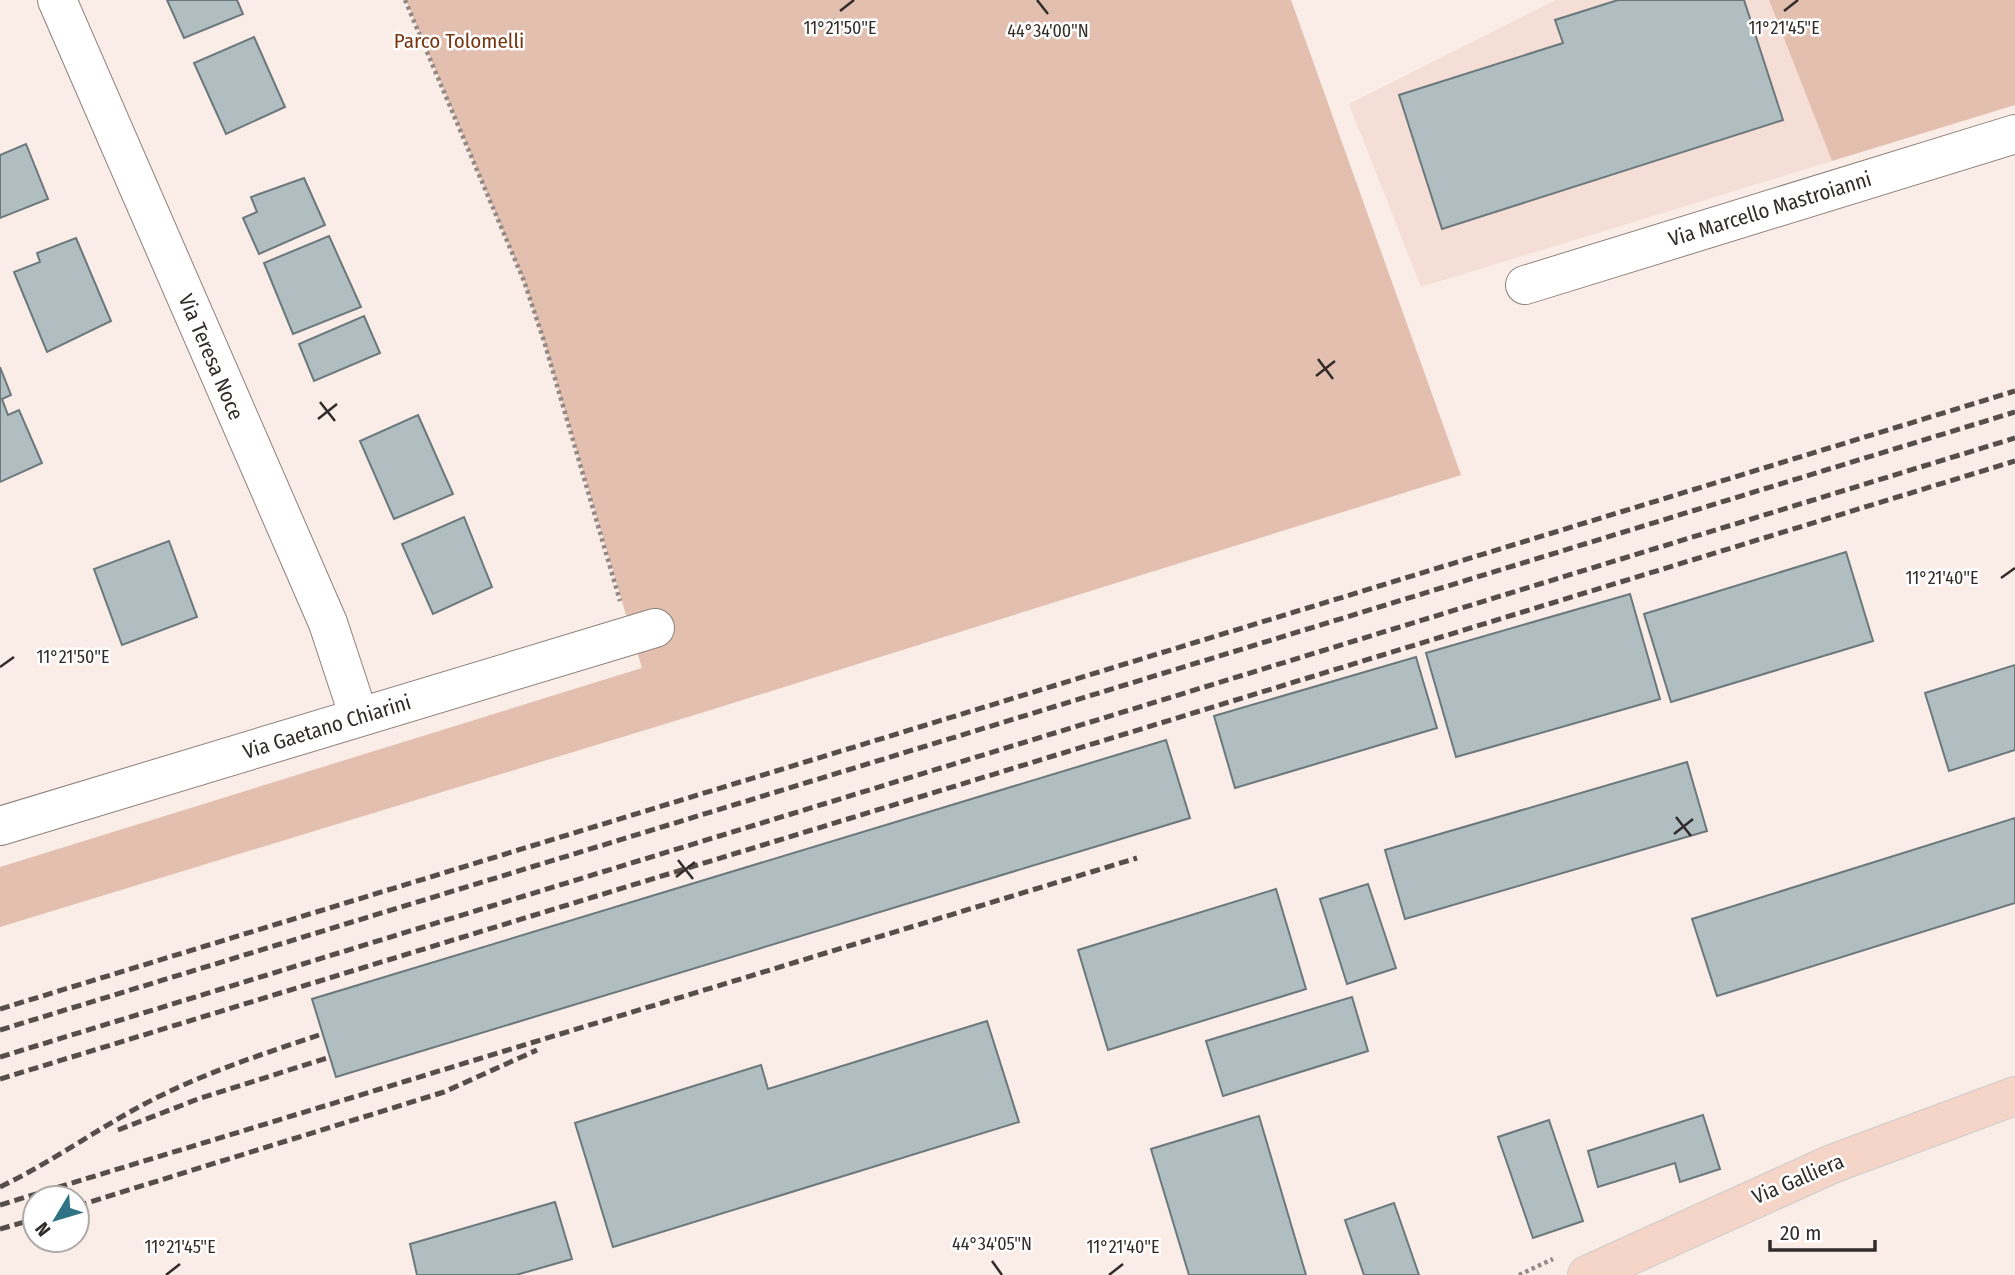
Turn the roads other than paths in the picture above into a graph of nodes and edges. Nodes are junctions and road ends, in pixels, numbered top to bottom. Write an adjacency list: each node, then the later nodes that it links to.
1 (57, 0): 5 (street, Via Teresa Noce)
2 (2015, 134): 3 (street, Via Marcello Mastroianni)
3 (1525, 285)
4 (655, 628): 5 (street, Via Gaetano Chiarini)
5 (359, 717): 6 (street, Via Gaetano Chiarini)
6 (0, 826)
7 (2015, 1096): 8 (main road, Via Galliera)
8 (1587, 1275)

